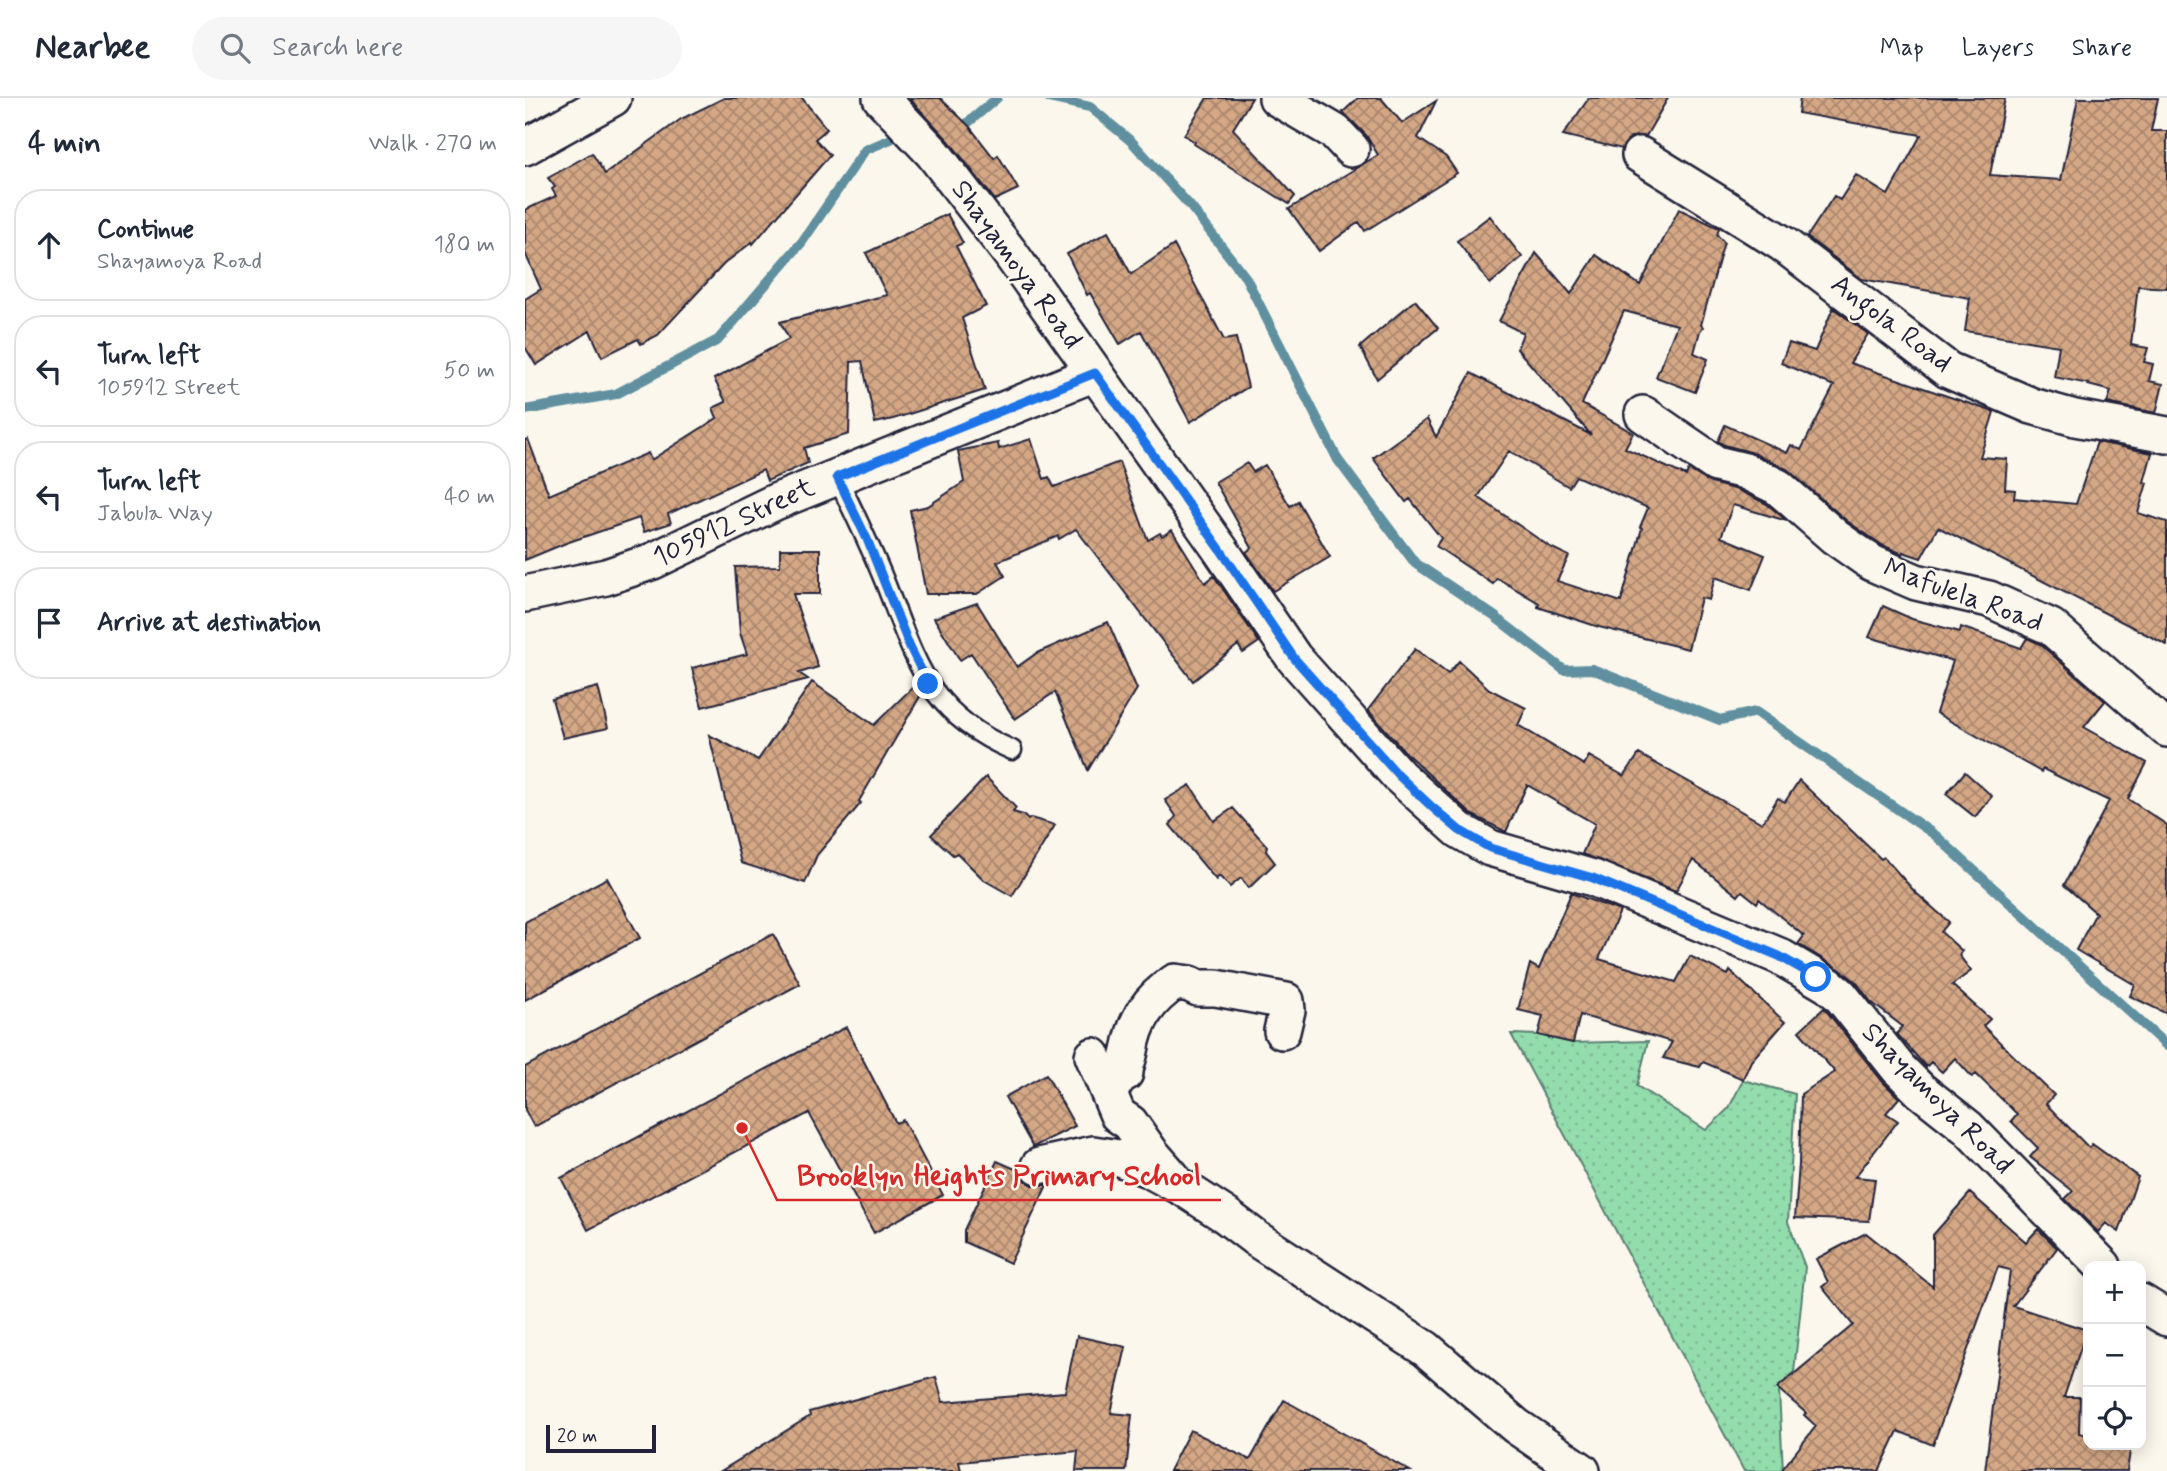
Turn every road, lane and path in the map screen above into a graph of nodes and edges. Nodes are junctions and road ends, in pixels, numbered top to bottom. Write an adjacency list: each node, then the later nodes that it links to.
1 (613, 98): 4 (street)
2 (881, 98): 7 (street, Shayamoya Road)
3 (1277, 98): 5 (street)
4 (525, 147)
5 (1350, 149)
6 (1640, 155): 9 (street, Angola Road)
7 (1095, 373): 10 (street, 105912 Street); 19 (street, Shayamoya Road)
8 (1643, 414): 12 (street, Mafulela Road)
9 (2167, 435)
10 (837, 477): 11 (street, 105912 Street); 13 (lane)
11 (525, 594)
12 (2167, 729)
13 (1012, 750)
14 (1273, 1023): 16 (street)
15 (1093, 1056): 16 (street)
16 (1109, 1092): 18 (street)
17 (1039, 1166): 18 (street)
18 (1185, 1189): 22 (street)
19 (2098, 1261)
20 (2146, 1304): 21 (street)
21 (2167, 1318)
22 (1582, 1471)

